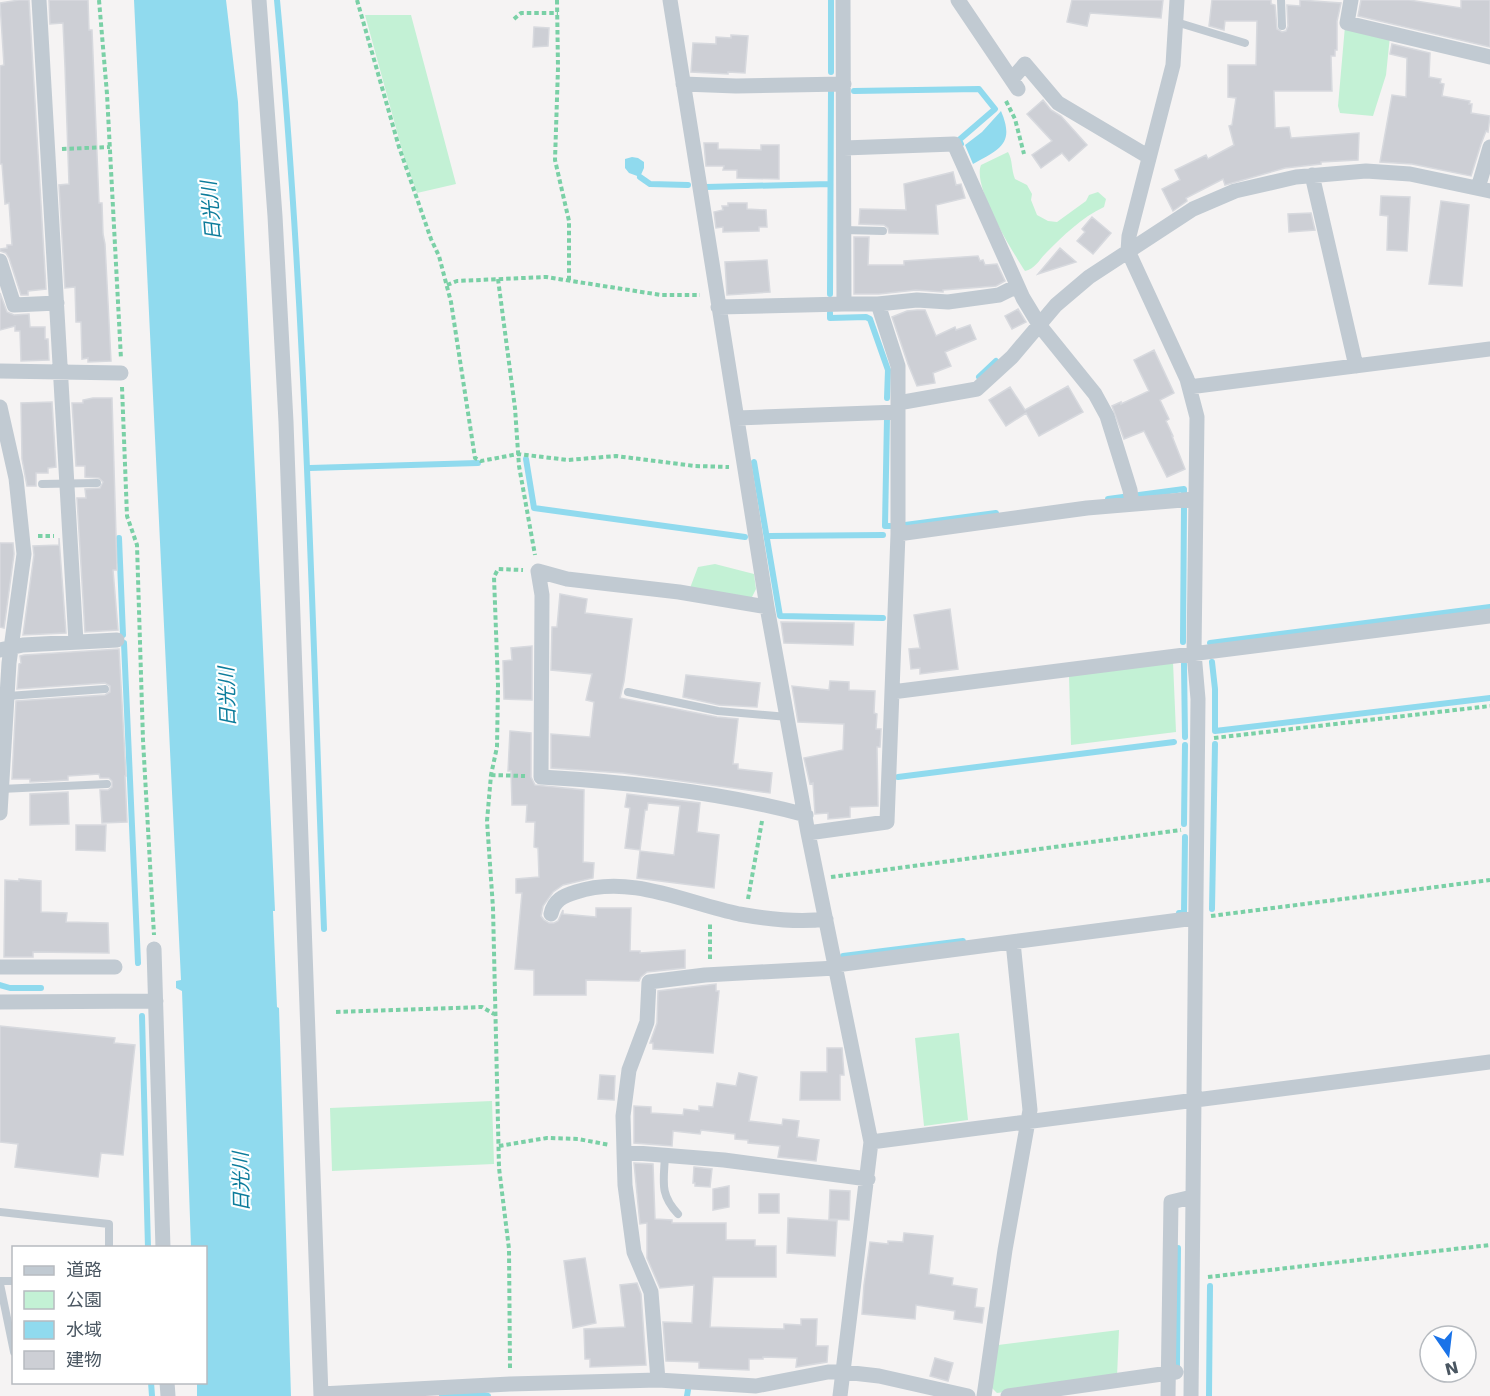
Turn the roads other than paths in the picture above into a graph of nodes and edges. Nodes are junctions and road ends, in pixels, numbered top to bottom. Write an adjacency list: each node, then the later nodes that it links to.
1 (39, 0): 26 (street)
2 (259, 0): 89 (street)
3 (670, 0): 13 (street)
4 (843, 0): 14 (street)
5 (958, 0): 17 (street)
6 (1178, 0): 9 (street)
7 (1281, 0): 10 (lane)
8 (1351, 0): 12 (street)
9 (1176, 22): 11 (lane); 17 (street)
10 (1282, 26)
11 (1245, 43)
12 (1490, 57)
13 (683, 84): 14 (street); 25 (street)
14 (844, 84): 16 (street)
15 (1490, 147): 19 (street)
16 (844, 148): 20 (street); 24 (street)
17 (1149, 157): 22 (street)
18 (1312, 175): 19 (street); 22 (street); 31 (street)
19 (1484, 190)
20 (844, 230): 21 (lane); 27 (street)
21 (883, 231)
22 (1128, 251): 29 (street); 35 (street)
23 (0, 261): 26 (street)
24 (1017, 286): 28 (street); 29 (street)
25 (717, 301): 27 (street); 38 (street)
26 (57, 303): 33 (street)
27 (844, 304): 28 (street)
28 (878, 304): 37 (street)
29 (1040, 326): 37 (street); 43 (street)
30 (1490, 349): 31 (street)
31 (1356, 366): 35 (street)
32 (0, 370): 33 (street)
33 (61, 372): 34 (street); 41 (street)
34 (121, 373)
35 (1190, 387): 42 (street)
36 (0, 407): 49 (street)
37 (898, 408): 38 (street); 44 (street)
38 (737, 418): 45 (street)
39 (97, 483): 41 (lane)
40 (42, 484): 41 (lane)
41 (67, 484): 48 (street)
42 (1195, 499): 43 (street); 50 (street)
43 (1132, 504): 44 (street)
44 (898, 534): 53 (street)
45 (767, 607): 55 (street); 59 (street)
46 (1490, 616): 50 (street)
47 (117, 640): 48 (street)
48 (76, 642): 49 (street)
49 (6, 649): 54 (street)
50 (1194, 653): 53 (street); 62 (street)
51 (105, 689): 54 (lane)
52 (628, 692): 55 (lane)
53 (892, 692): 60 (street)
54 (8, 696): 57 (street)
55 (788, 717): 59 (street)
56 (107, 784): 57 (lane)
57 (2, 789): 58 (street)
58 (0, 813)
59 (806, 815): 60 (street)
60 (808, 833): 63 (street)
61 (551, 914): 63 (street)
62 (1196, 918): 64 (street); 72 (street)
63 (826, 919): 68 (street)
64 (1013, 942): 68 (street); 73 (street)
65 (154, 949): 69 (street)
66 (0, 967): 67 (street)
67 (115, 967)
68 (836, 967): 74 (street); 75 (street)
69 (156, 1001): 70 (street); 82 (street)
70 (0, 1002)
71 (1490, 1062): 72 (street)
72 (1193, 1100): 73 (street); 78 (street)
73 (1028, 1122): 74 (street); 92 (street)
74 (871, 1142): 77 (street)
75 (624, 1152): 76 (street); 88 (street)
76 (665, 1155): 77 (street); 80 (lane)
77 (868, 1179): 86 (street)
78 (1192, 1197): 85 (street); 87 (street)
79 (0, 1212): 81 (lane)
80 (678, 1214)
81 (109, 1246)
82 (163, 1246)
83 (0, 1282): 84 (lane)
84 (12, 1342)
85 (1191, 1370): 87 (street); 95 (street)
86 (844, 1372): 88 (street); 90 (street); 91 (street)
87 (1169, 1374): 93 (street); 94 (street)
88 (658, 1380): 89 (street)
89 (321, 1395)
90 (840, 1396)
91 (968, 1396)
92 (984, 1396)
93 (1008, 1396)
94 (1168, 1396)
95 (1191, 1396)

